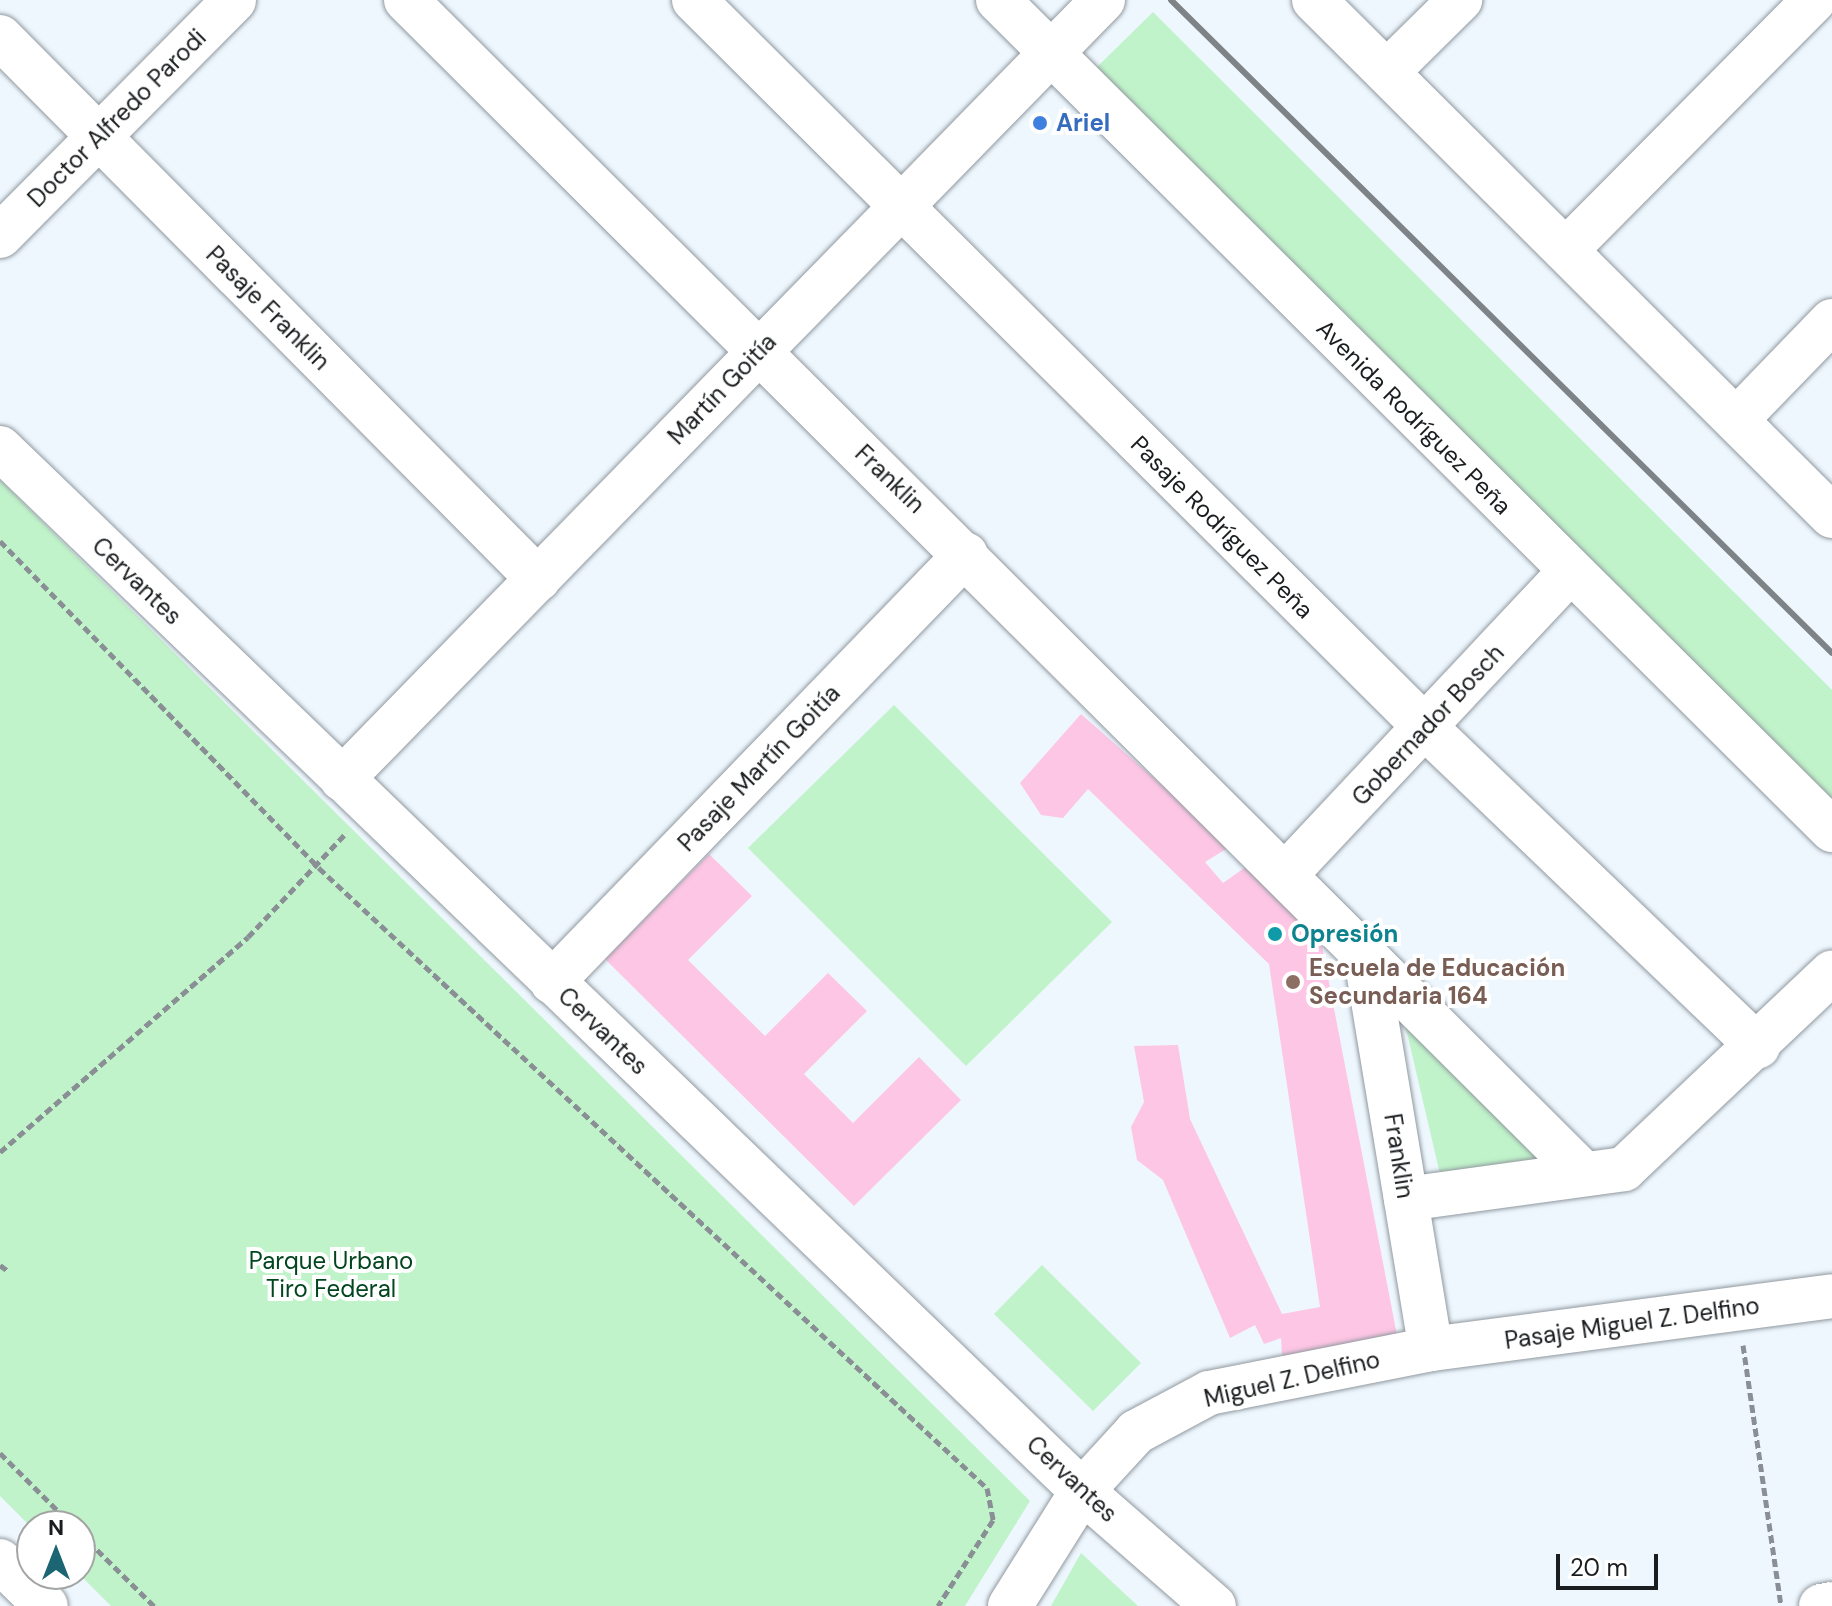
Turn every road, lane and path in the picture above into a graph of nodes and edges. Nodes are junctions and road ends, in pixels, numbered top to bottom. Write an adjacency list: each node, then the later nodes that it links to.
1 (234, 0): 12 (street, Doctor Alfredo Parodi)
2 (406, 0): 17 (street, Franklin)
3 (694, 0): 13 (street, Pasaje Rodríguez Peña)
4 (998, 0): 10 (street, Avenida Rodríguez Peña)
5 (1103, 0): 10 (street, Martín Goitía)
6 (1314, 0): 11 (street)
7 (1460, 0): 11 (street)
8 (1814, 0): 15 (street)
9 (0, 37): 12 (street, Pasaje Franklin)
10 (1051, 51): 13 (street, Martín Goitía); 23 (street, Avenida Rodríguez Peña)
11 (1387, 72): 15 (street)
12 (99, 137): 14 (street, Doctor Alfredo Parodi); 24 (street, Pasaje Franklin)
13 (899, 210): 17 (street, Martín Goitía); 25 (street, Pasaje Rodríguez Peña)
14 (0, 236)
15 (1566, 250): 18 (street)
16 (1832, 321): 18 (street)
17 (760, 351): 22 (street, Franklin); 24 (street, Martín Goitía)
18 (1736, 420): 20 (street)
19 (0, 448): 26 (street, Cervantes)
20 (1832, 516)
21 (0, 541): 28 (path)
22 (966, 554): 29 (street, Franklin); 32 (street, Pasaje Martín Goitía)
23 (1569, 573): 25 (street, Gobernador Bosch); 27 (street, Avenida Rodríguez Peña)
24 (538, 579): 26 (street, Martín Goitía)
25 (1426, 728): 29 (street, Gobernador Bosch); 33 (street, Pasaje Rodríguez Peña)
26 (355, 792): 28 (path); 32 (street, Cervantes)
27 (1832, 830)
28 (319, 868): 34 (path); 50 (path)
29 (1285, 875): 30 (street, Franklin)
30 (1367, 964): 35 (street, Franklin); 36 (street, Franklin)
31 (1832, 972): 33 (street)
32 (552, 982): 43 (street, Cervantes)
33 (1758, 1046): 35 (street)
34 (0, 1152)
35 (1584, 1174): 36 (street)
36 (1406, 1199): 41 (street, Franklin)
37 (0, 1265): 38 (path)
38 (8, 1271)
39 (1832, 1296): 40 (street, Pasaje Miguel Z. Delfino)
40 (1738, 1309): 41 (street, Pasaje Miguel Z. Delfino); 53 (path)
41 (1431, 1349): 43 (street, Miguel Z. Delfino)
42 (0, 1453): 44 (path)
43 (1082, 1491): 51 (street, Miguel Z. Delfino); 52 (street, Cervantes)
44 (57, 1510)
45 (96, 1549): 49 (path)
46 (0, 1561): 48 (street)
47 (1832, 1604): 54 (street)
48 (46, 1606)
49 (154, 1606)
50 (938, 1606)
51 (1010, 1606)
52 (1214, 1606)
53 (1781, 1606)
54 (1821, 1606)

